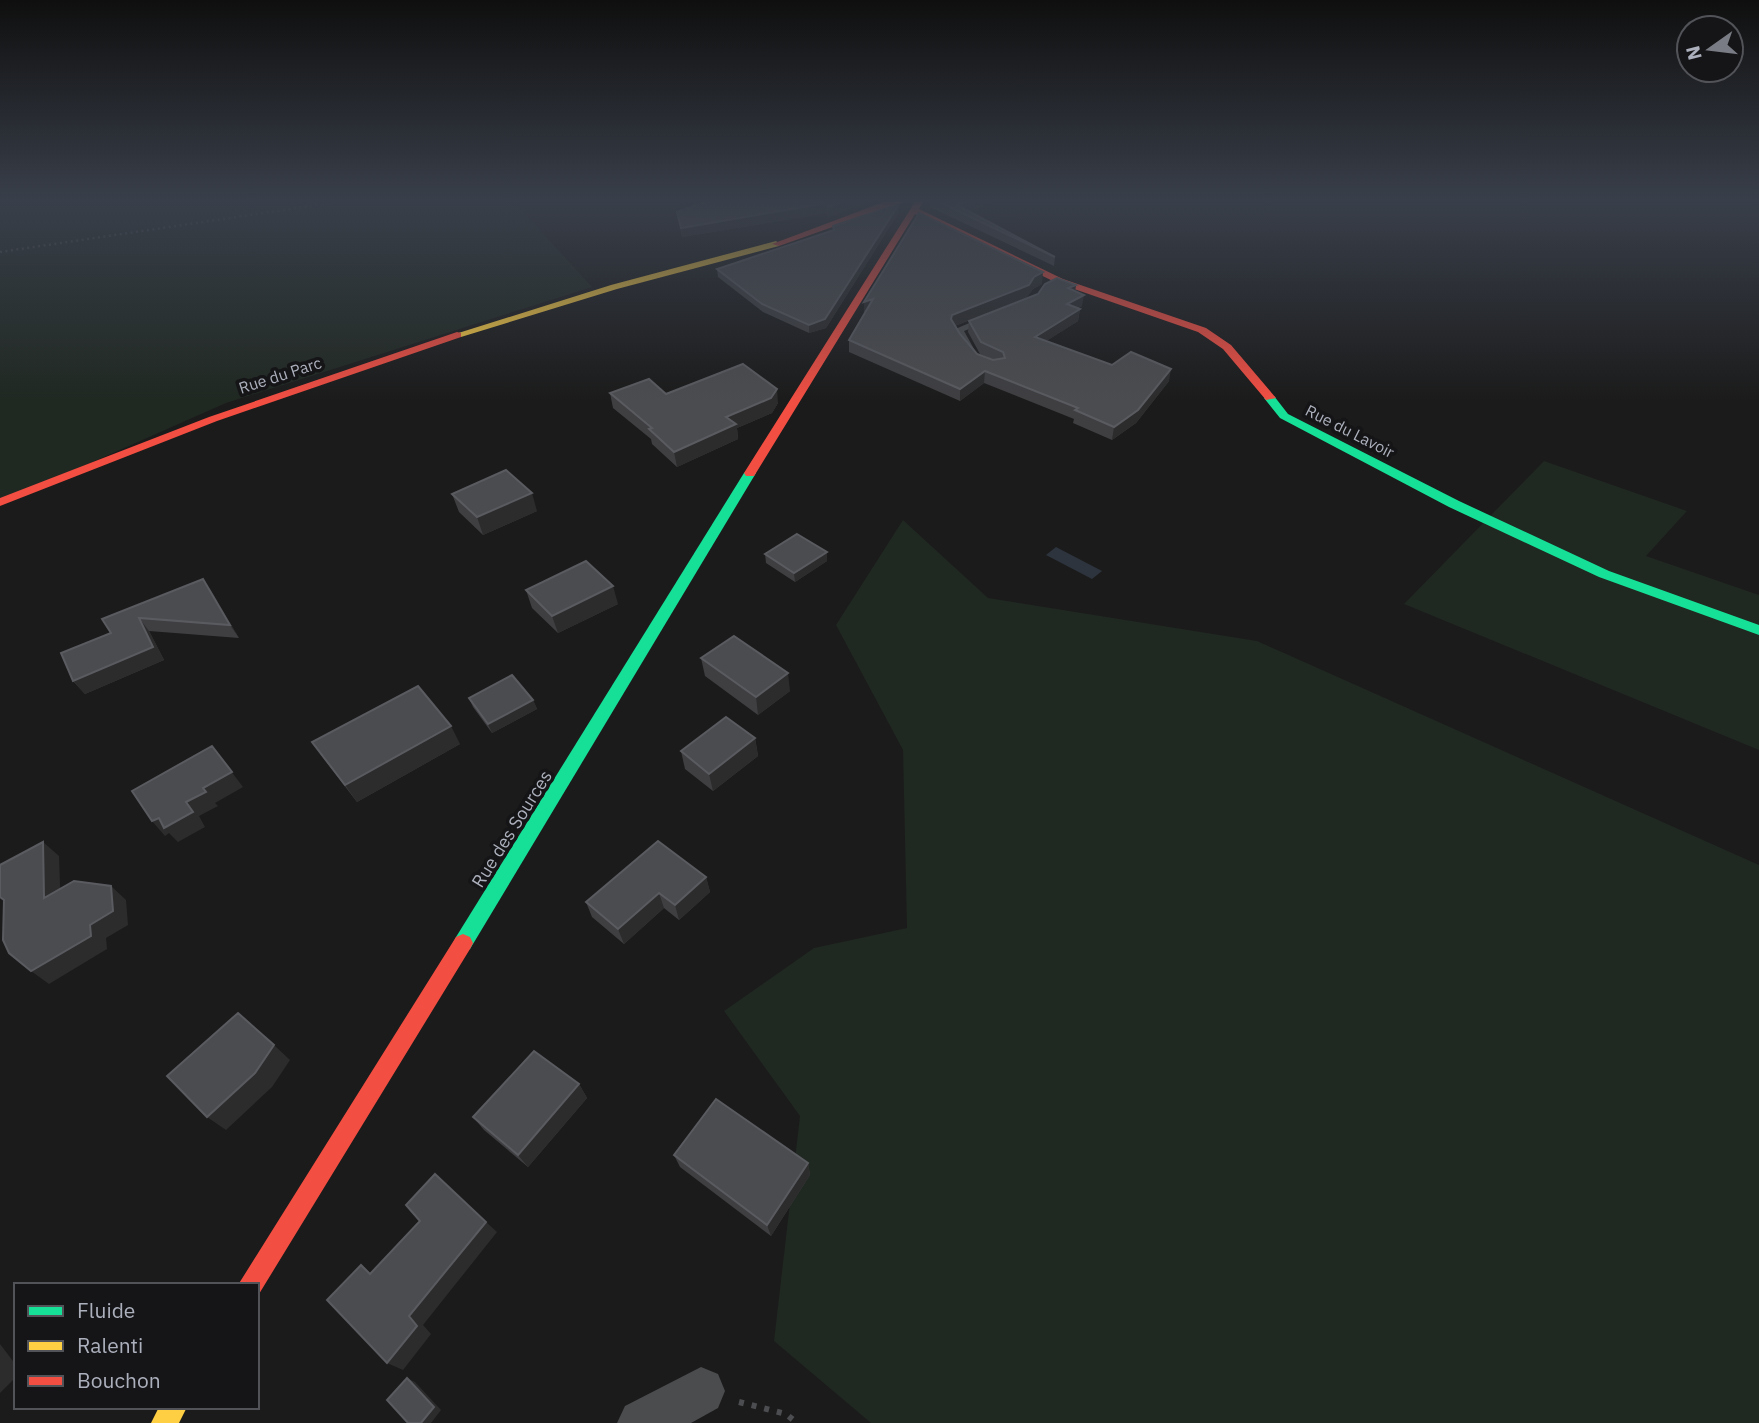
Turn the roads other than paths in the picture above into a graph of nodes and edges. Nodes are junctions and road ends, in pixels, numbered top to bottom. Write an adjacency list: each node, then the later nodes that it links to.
1 (683, 268): 6 (street, Rue du Parc)
2 (875, 268): 8 (street, Rue des Sources)
3 (1027, 268): 7 (street, Rue du Lavoir)
4 (996, 316): 5 (lane)
5 (985, 363)
6 (0, 502)
7 (1759, 630)
8 (251, 1283)
9 (701, 1391): 10 (street)
10 (642, 1423)

